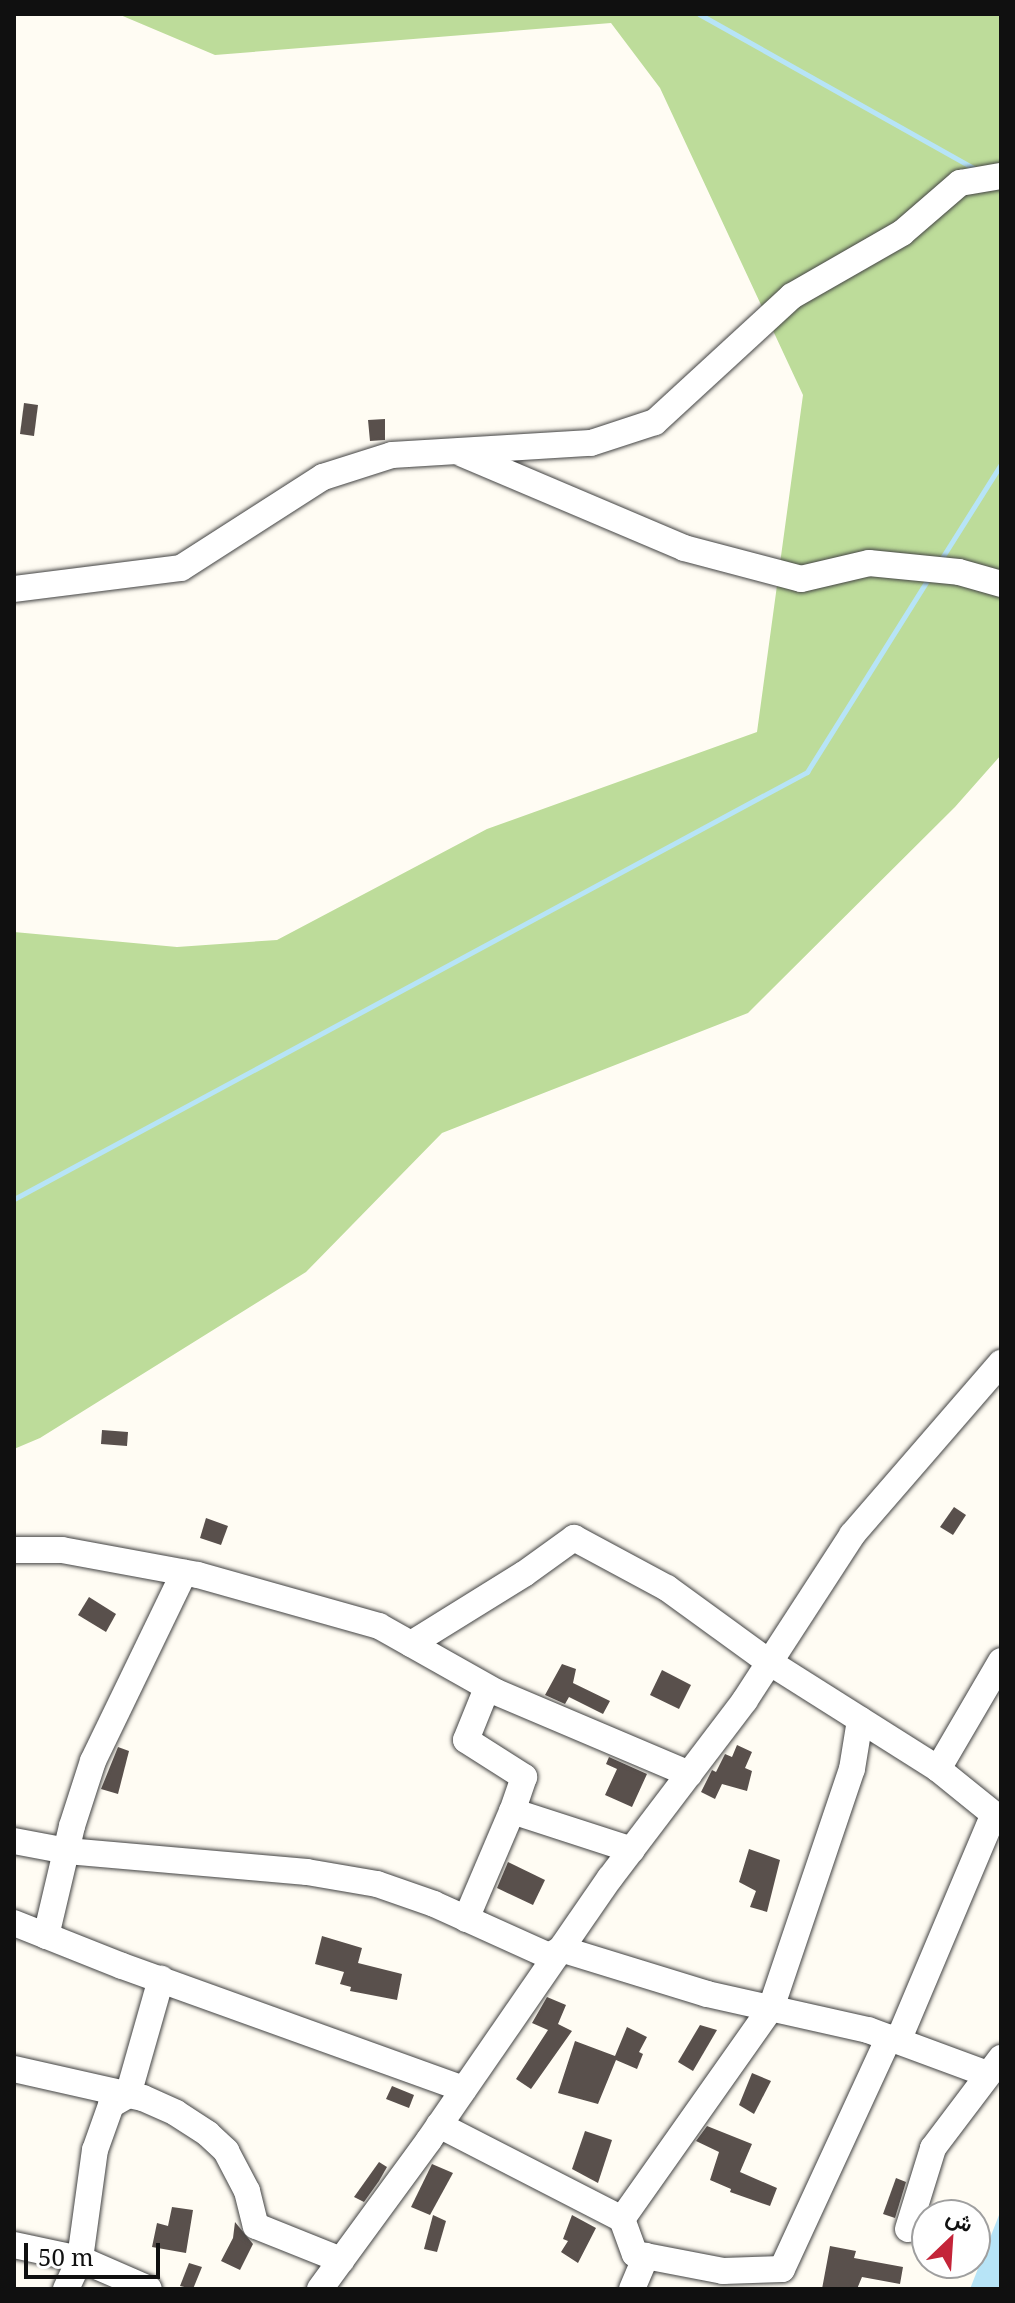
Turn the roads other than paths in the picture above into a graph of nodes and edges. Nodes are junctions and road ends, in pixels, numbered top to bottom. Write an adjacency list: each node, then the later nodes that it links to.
1 (1001, 176): 2 (street)
2 (456, 451): 3 (street); 4 (street)
3 (1001, 584)
4 (14, 589)
5 (1001, 1363): 10 (street)
6 (14, 1550): 7 (street)
7 (184, 1573): 8 (street); 19 (street)
8 (411, 1644): 10 (street); 11 (street)
9 (1001, 1661): 13 (street)
10 (769, 1662): 12 (street); 14 (street)
11 (487, 1688): 14 (street); 15 (street)
12 (860, 1720): 13 (street); 25 (street)
13 (938, 1769): 16 (street)
14 (689, 1774): 18 (street)
15 (512, 1811): 18 (street); 20 (street)
16 (998, 1817): 26 (street)
17 (14, 1841): 19 (street)
18 (632, 1850): 23 (street)
19 (67, 1851): 20 (street); 22 (street)
20 (466, 1919): 23 (street)
21 (14, 1923): 22 (street)
22 (46, 1936): 24 (street)
23 (561, 1949): 25 (street); 29 (street)
24 (161, 1979): 29 (street); 30 (street)
25 (771, 2008): 26 (street); 32 (street)
26 (894, 2039): 27 (street); 35 (street)
27 (994, 2066): 33 (street)
28 (14, 2069): 30 (street)
29 (464, 2089): 31 (street)
30 (128, 2095): 36 (street); 37 (street)
31 (439, 2125): 32 (street); 37 (street)
32 (622, 2219): 35 (street)
33 (908, 2229)
34 (14, 2245): 36 (street)
35 (646, 2256): 41 (street)
36 (80, 2259): 38 (street); 39 (street)
37 (341, 2260): 40 (street)
38 (66, 2289)
39 (149, 2289)
40 (320, 2289)
41 (632, 2289)

